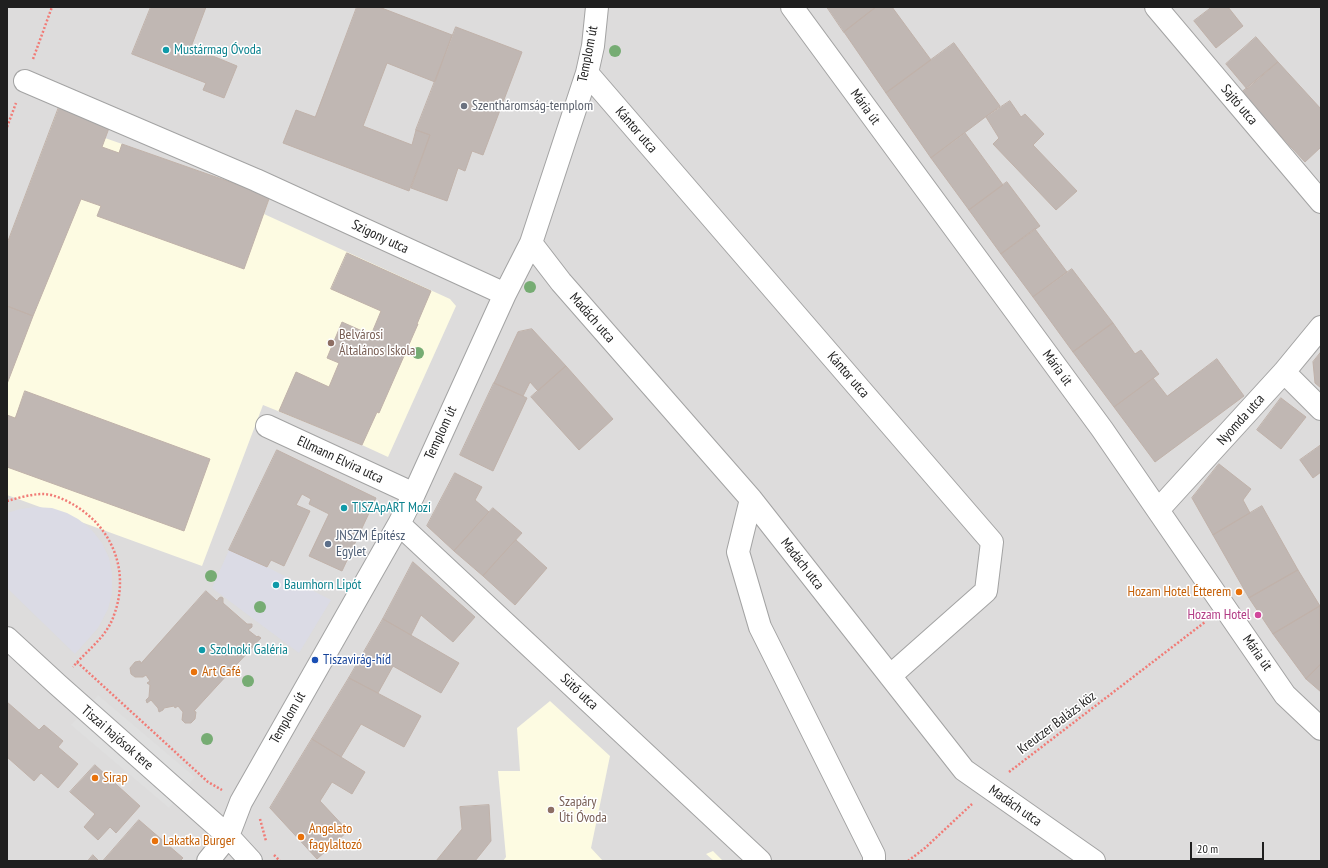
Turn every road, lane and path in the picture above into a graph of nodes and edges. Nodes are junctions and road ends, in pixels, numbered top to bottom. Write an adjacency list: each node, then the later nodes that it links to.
1 (52, 7): 6 (path)
2 (596, 7): 5 (street, Templom út)
3 (792, 7): 17 (street, Mária út)
4 (1156, 7): 7 (street, Sajtó utca)
5 (587, 73): 8 (street, Templom út); 21 (street, Kántor utca)
6 (25, 81): 9 (street, Szigony utca)
7 (1321, 202)
8 (531, 243): 9 (street, Templom út); 15 (street, Madách utca)
9 (505, 294): 14 (street, Templom út)
10 (1321, 326): 11 (street, Nyomda utca)
11 (1284, 372): 12 (street); 17 (street, Nyomda utca)
12 (1321, 409)
13 (267, 426): 14 (street, Ellmann Elvira utca)
14 (414, 494): 18 (street, Templom út)
15 (751, 499): 21 (street, Madách utca); 31 (street)
16 (7, 501): 24 (path)
17 (1158, 510): 19 (street, Mária út)
18 (399, 524): 24 (street, Templom út); 30 (street, Sütő utca)
19 (1225, 607): 22 (street, Mária út); 23 (path, Kreutzer Balázs köz)
20 (7, 638): 25 (street, Tiszai hajósok tere)
21 (890, 676): 23 (street, Madách utca)
22 (1321, 729)
23 (989, 787): 32 (path, Kreutzer Balázs köz); 33 (street, Madách utca)
24 (241, 802): 25 (street, Templom út); 27 (path)
25 (228, 836): 27 (street, Tiszai hajósok tere); 28 (street, Templom út)
26 (272, 852): 29 (path)
27 (259, 854)
28 (208, 861)
29 (280, 861)
30 (760, 861)
31 (874, 861)
32 (908, 861)
33 (1094, 861)

